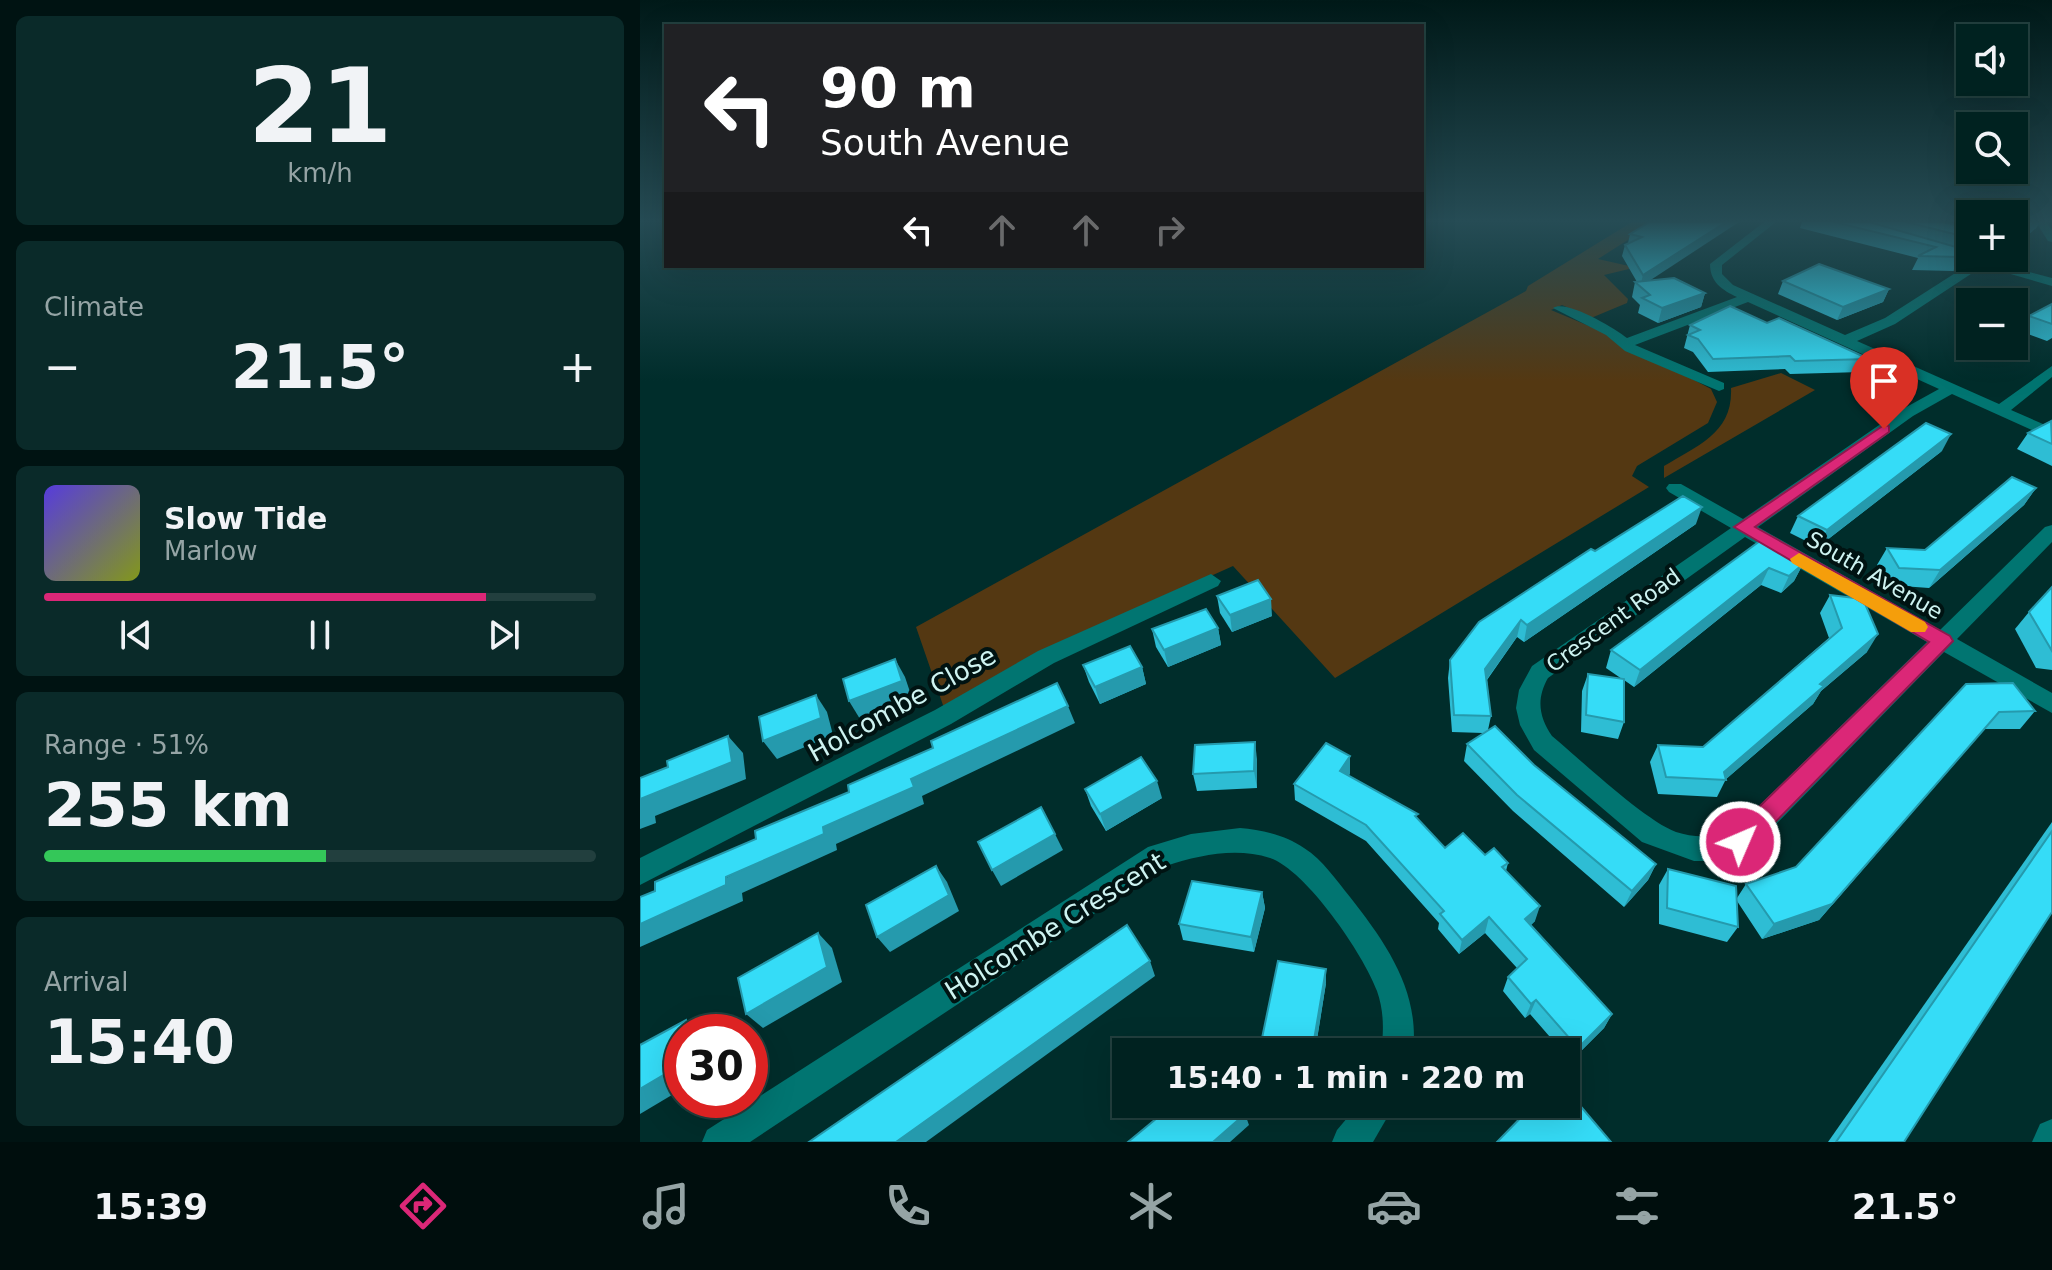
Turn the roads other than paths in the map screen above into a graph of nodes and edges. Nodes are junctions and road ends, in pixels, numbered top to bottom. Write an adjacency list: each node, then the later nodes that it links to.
1 (1719, 275): 3 (street)
2 (1960, 275): 5 (street)
3 (1746, 298): 5 (street); 6 (street)
4 (1560, 308): 6 (street)
5 (1844, 341): 9 (street)
6 (1627, 343): 8 (street)
7 (2052, 370): 10 (street)
8 (1719, 386)
9 (1950, 389): 10 (street); 13 (street, Crescent Road)
10 (2000, 411): 11 (street)
11 (2052, 434)
12 (1675, 488): 13 (street, South Avenue)
13 (1743, 527): 16 (street, South Avenue); 16 (street, Crescent Road)
14 (2052, 531): 16 (street, Crescent Road)
15 (1202, 591): 18 (street, Holcombe Close)
16 (1943, 641): 17 (street, South Avenue)
17 (2052, 704)
18 (640, 872)
19 (1396, 1038): 22 (street, Holcombe Crescent)
20 (1370, 1118): 23 (street)
21 (2052, 1136): 24 (street)
22 (719, 1142)
23 (1349, 1142)
24 (2049, 1142)

